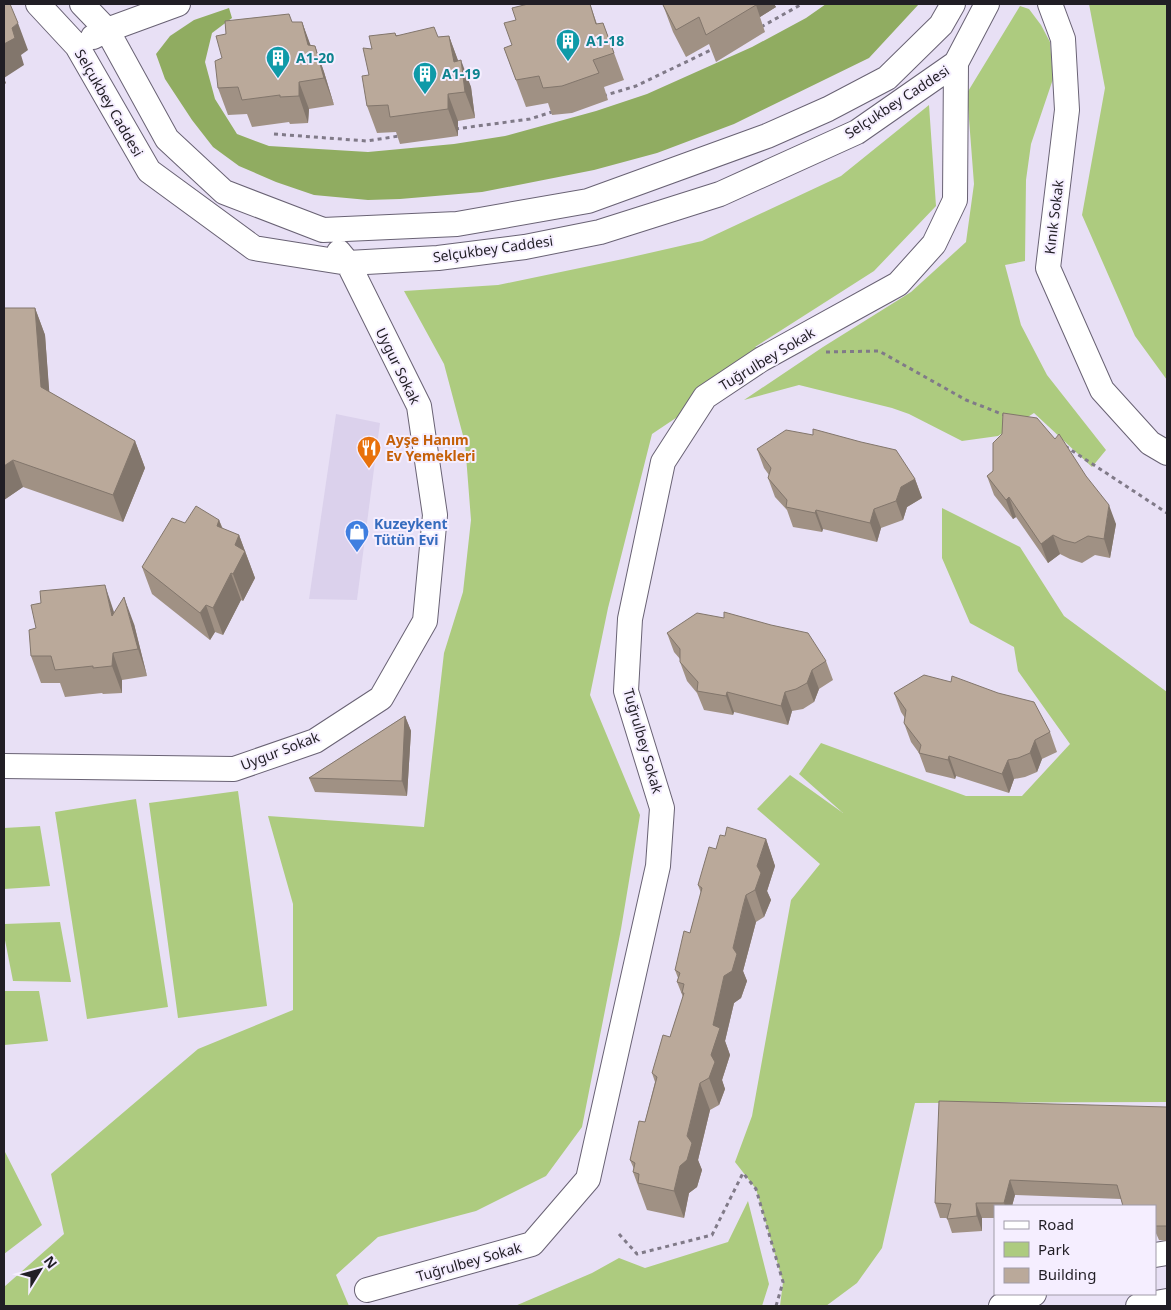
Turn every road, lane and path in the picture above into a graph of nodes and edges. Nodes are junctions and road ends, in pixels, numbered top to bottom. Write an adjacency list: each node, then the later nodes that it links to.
1 (38, 4): 10 (street, Selçukbey Caddesi)
2 (82, 4): 8 (street, Selçukbey Caddesi)
3 (178, 4): 8 (street)
4 (802, 4): 9 (path)
5 (953, 4): 18 (street, Selçukbey Caddesi)
6 (987, 4): 12 (street, Selçukbey Caddesi)
7 (1050, 4): 23 (street, Kınık Sokak)
8 (107, 30): 10 (street); 18 (street, Selçukbey Caddesi)
9 (754, 30)
10 (76, 46): 19 (street, Selçukbey Caddesi)
11 (718, 47): 13 (path)
12 (956, 63): 19 (street, Selçukbey Caddesi); 27 (street, Tuğrulbey Sokak)
13 (601, 97)
14 (557, 110): 15 (path)
15 (454, 129)
16 (274, 134): 17 (path)
17 (405, 136)
18 (323, 230): 19 (street, Uygur Sokak)
19 (348, 264): 25 (street, Uygur Sokak)
20 (821, 352): 21 (path)
21 (1010, 417)
22 (1061, 443): 24 (path)
23 (1167, 453)
24 (1167, 512)
25 (4, 766)
26 (619, 1234): 30 (path)
27 (367, 1290)
28 (1031, 1295): 31 (street)
29 (1167, 1301): 32 (street)
30 (776, 1306)
31 (1001, 1306)
32 (1138, 1306)

